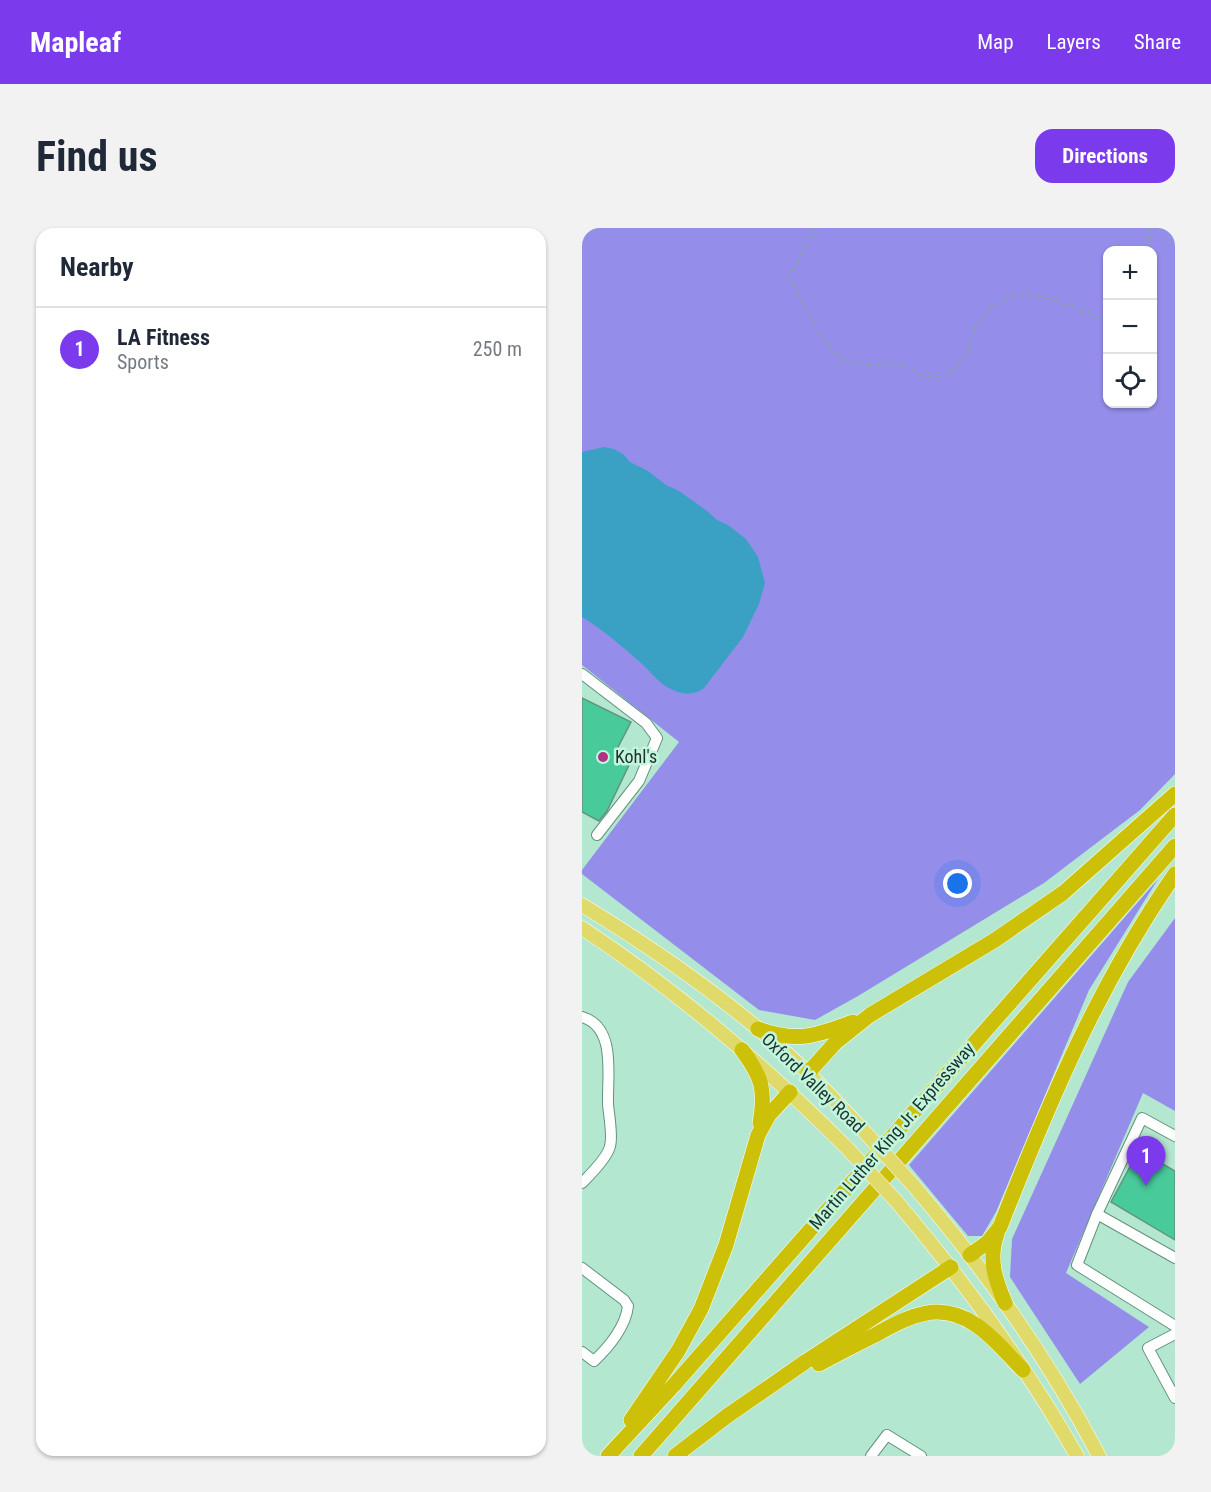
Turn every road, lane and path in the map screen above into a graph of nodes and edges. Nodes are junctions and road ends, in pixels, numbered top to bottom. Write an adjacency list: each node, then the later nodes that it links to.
1 (816, 228): 4 (path)
2 (1148, 228): 3 (path)
3 (1149, 246)
4 (1103, 319)
5 (582, 674): 8 (street)
6 (1175, 794): 13 (highway)
7 (1175, 815): 35 (highway, Martin Luther King Jr. Expressway)
8 (597, 835)
9 (1175, 846): 36 (highway, Martin Luther King Jr. Expressway)
10 (1175, 874): 23 (highway)
11 (582, 905): 15 (main road, Oxford Valley Road)
12 (582, 928): 16 (main road, Oxford Valley Road)
13 (870, 1015): 15 (highway); 17 (highway)
14 (582, 1017): 21 (street)
15 (758, 1029): 17 (main road, Oxford Valley Road)
16 (742, 1050): 18 (main road, Oxford Valley Road); 19 (highway)
17 (808, 1073): 18 (main road); 24 (main road, Oxford Valley Road, bridge)
18 (790, 1092): 19 (highway); 27 (main road, Oxford Valley Road, bridge)
19 (758, 1135): 35 (highway)
20 (1175, 1136): 22 (street)
21 (582, 1183)
22 (1097, 1214): 25 (street); 29 (street)
23 (1000, 1227): 24 (highway); 28 (highway)
24 (970, 1255): 27 (main road); 28 (main road, Oxford Valley Road)
25 (1175, 1258)
26 (582, 1268): 31 (street)
27 (951, 1268): 32 (main road, Oxford Valley Road); 33 (highway)
28 (1005, 1303): 41 (main road, Oxford Valley Road)
29 (1175, 1326)
30 (1175, 1334): 34 (street)
31 (582, 1352)
32 (1023, 1370): 33 (highway); 40 (main road, Oxford Valley Road)
33 (765, 1391): 37 (highway)
34 (1175, 1398)
35 (607, 1456)
36 (641, 1456)
37 (675, 1456)
38 (871, 1456): 39 (street)
39 (921, 1456)
40 (1077, 1456)
41 (1099, 1456)

